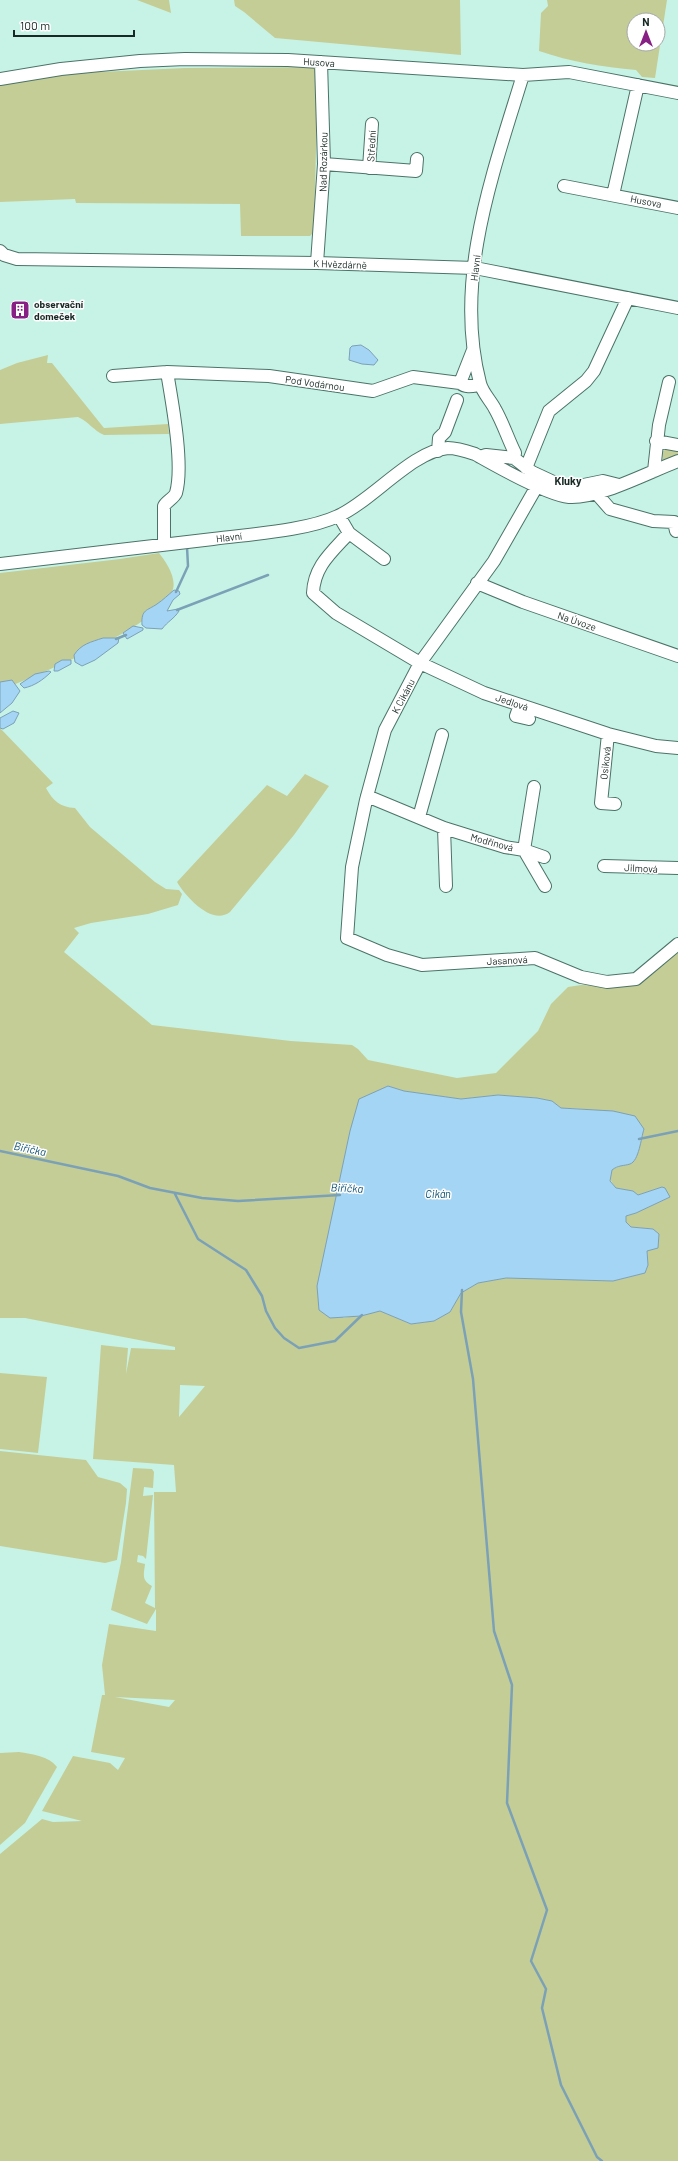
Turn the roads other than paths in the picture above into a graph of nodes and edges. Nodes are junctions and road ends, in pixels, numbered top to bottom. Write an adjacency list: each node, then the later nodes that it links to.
1 (321, 62): 2 (street, Husova); 3 (street, Husova); 8 (street, Nad Rozárkou)
2 (523, 75): 4 (street, Husova); 15 (street, Hlavní)
3 (0, 79)
4 (638, 85): 5 (street, Husova); 11 (street)
5 (678, 93)
6 (372, 124): 9 (street, Střední)
7 (417, 159): 9 (street, Střední)
8 (324, 164): 9 (street, Střední); 14 (street, Nad Rozárkou)
9 (369, 168)
10 (564, 186): 11 (street, Husova)
11 (613, 195): 12 (street, Husova)
12 (678, 208)
13 (0, 251): 14 (street, K Hvězdárně)
14 (317, 263): 15 (street, K Hvězdárně)
15 (475, 268): 16 (street, K Hvězdárně); 18 (street, Hlavní)
16 (628, 298): 17 (street, K Hvězdárně); 31 (street)
17 (678, 308)
18 (474, 350): 21 (street); 23 (street, Hlavní)
19 (167, 372): 20 (street, Pod Vodárnou); 21 (street, Pod Vodárnou); 39 (street)
20 (113, 376)
21 (460, 382): 23 (street, Pod Vodárnou)
22 (669, 382): 25 (street)
23 (480, 385): 29 (street, Hlavní)
24 (457, 400): 27 (street)
25 (656, 441): 26 (street); 32 (street)
26 (678, 445)
27 (438, 451): 28 (street, Hlavní); 36 (street, Hlavní)
28 (480, 457): 29 (street, Hlavní); 34 (street, Hlavní)
29 (514, 458): 31 (street, Hlavní)
30 (678, 461): 32 (street, Hlavní)
31 (526, 468): 33 (street, Hlavní)
32 (654, 471): 33 (street, Hlavní)
33 (619, 484): 35 (street, Hlavní)
34 (537, 486): 35 (street, Hlavní); 42 (street, K Cikánu)
35 (596, 493): 37 (street)
36 (339, 516): 38 (street); 39 (street, Hlavní)
37 (676, 531)
38 (349, 533): 40 (street); 44 (street, Jedlová)
39 (164, 545): 41 (street, Hlavní)
40 (384, 559)
41 (0, 564)
42 (477, 583): 43 (street, Na Úvoze); 44 (street, K Cikánu)
43 (678, 656)
44 (420, 663): 45 (street, Jedlová); 51 (street, K Cikánu)
45 (520, 705): 46 (street); 48 (street, Jedlová)
46 (529, 719)
47 (442, 734): 53 (street)
48 (608, 734): 49 (street, Osiková); 52 (street, Osiková)
49 (678, 748)
50 (534, 787): 55 (street, Modřínová)
51 (367, 796): 53 (street, Modřínová); 61 (street, K Cikánu)
52 (615, 804)
53 (419, 817): 54 (street, Modřínová)
54 (444, 828): 55 (street, Modřínová); 59 (street)
55 (524, 850): 56 (street); 60 (street)
56 (544, 857)
57 (604, 866): 58 (street, Jilmová)
58 (678, 868)
59 (446, 886)
60 (545, 886)
61 (347, 938): 62 (street, Jasanová)
62 (678, 944)

